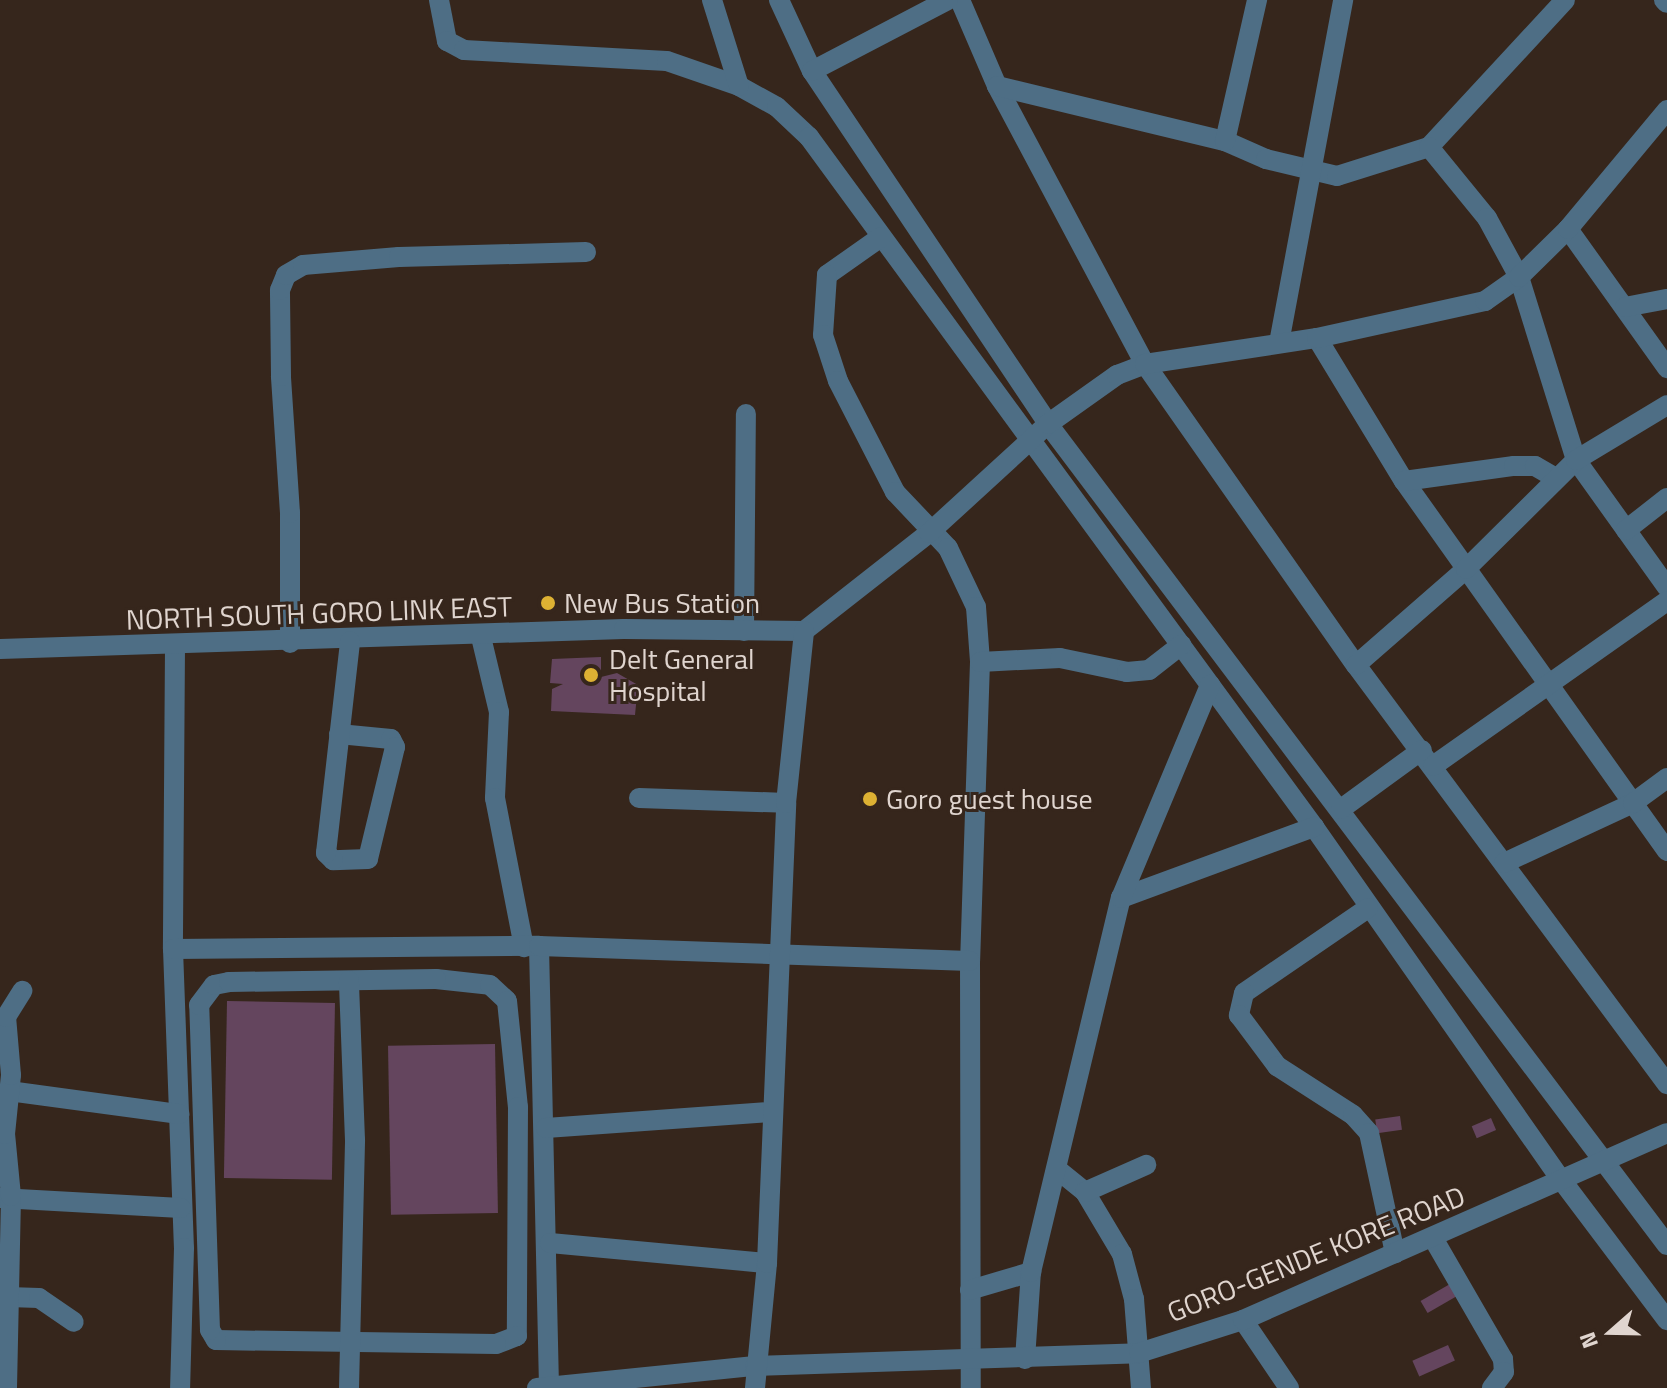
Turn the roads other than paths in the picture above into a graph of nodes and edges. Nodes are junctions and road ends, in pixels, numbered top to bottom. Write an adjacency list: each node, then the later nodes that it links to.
1 (439, 0): 10 (street)
2 (712, 0): 10 (street)
3 (779, 0): 9 (street)
4 (948, 0): 9 (street)
5 (960, 0): 11 (street)
6 (1257, 0): 13 (street)
7 (1343, 0): 15 (street)
8 (1565, 0): 14 (street)
9 (812, 71): 28 (street)
10 (739, 86): 17 (street)
11 (997, 86): 13 (street); 24 (street)
12 (1667, 110): 16 (street)
13 (1225, 141): 15 (street)
14 (1429, 147): 15 (street); 19 (street)
15 (1308, 171): 23 (street)
16 (1568, 229): 19 (street); 21 (street)
17 (881, 237): 29 (street); 35 (street)
18 (586, 252): 43 (street)
19 (1519, 277): 22 (street); 30 (street)
20 (1667, 299): 21 (street)
21 (1625, 307): 25 (street)
22 (1317, 338): 23 (street); 32 (street)
23 (1279, 343): 24 (street)
24 (1145, 364): 28 (street); 48 (street)
25 (1667, 368)
26 (1667, 405): 30 (street)
27 (746, 414): 39 (street)
28 (1048, 424): 29 (street); 57 (street)
29 (1033, 441): 35 (street); 44 (street)
30 (1576, 460): 31 (street); 34 (street)
31 (1556, 478): 32 (street); 36 (street)
32 (1404, 481): 36 (street)
33 (1667, 498): 34 (street)
34 (1626, 530): 37 (street)
35 (929, 533): 40 (street); 47 (street)
36 (1466, 569): 48 (street); 49 (street)
37 (1667, 587)
38 (1667, 601): 49 (street)
39 (744, 631): 40 (street, NORTH SOUTH GORO LINK EAST); 41 (street, NORTH SOUTH GORO LINK EAST)
40 (804, 631): 55 (street)
41 (481, 637): 42 (street, NORTH SOUTH GORO LINK EAST); 63 (street)
42 (350, 641): 43 (street, NORTH SOUTH GORO LINK EAST); 51 (street)
43 (290, 643): 45 (street, NORTH SOUTH GORO LINK EAST)
44 (1181, 645): 47 (street); 50 (street)
45 (175, 647): 46 (street, NORTH SOUTH GORO LINK EAST); 64 (street)
46 (0, 649)
47 (980, 662): 66 (street)
48 (1356, 665): 52 (street)
49 (1548, 684): 52 (street); 56 (street)
50 (1210, 685): 58 (street); 61 (street)
51 (339, 734): 51 (street)
52 (1427, 758): 57 (street); 60 (street)
53 (1667, 778): 56 (street)
54 (639, 798): 55 (street)
55 (786, 803): 65 (street)
56 (1633, 803): 59 (street); 60 (street)
57 (1341, 809): 75 (street)
58 (1314, 827): 61 (street); 62 (street)
59 (1667, 851)
60 (1504, 863): 69 (street)
61 (1121, 898): 77 (street)
62 (1368, 908): 78 (street); 85 (street)
63 (531, 947): 64 (street); 65 (street); 73 (street)
64 (173, 949): 72 (street)
65 (777, 955): 66 (street); 71 (street)
66 (970, 961): 88 (street)
67 (349, 981): 93 (street); 93 (street); 93 (street)
68 (22, 991): 70 (street)
69 (1667, 1084)
70 (9, 1091): 72 (street); 80 (street)
71 (770, 1112): 73 (street); 86 (street)
72 (179, 1114): 81 (street)
73 (546, 1128): 83 (street)
74 (1667, 1133): 75 (street, GORO-GENDE KORE ROAD)
75 (1604, 1163): 78 (street, GORO-GENDE KORE ROAD); 84 (street)
76 (1146, 1165): 79 (street)
77 (1058, 1170): 79 (street); 87 (street)
78 (1563, 1182): 82 (street, GORO-GENDE KORE ROAD); 91 (street)
79 (1085, 1192): 94 (street)
80 (6, 1197): 81 (street); 89 (street)
81 (181, 1208): 101 (street)
82 (1433, 1238): 85 (street, GORO-GENDE KORE ROAD); 107 (street)
83 (550, 1243): 86 (street); 99 (street)
84 (1667, 1245)
85 (1395, 1253): 90 (street, GORO-GENDE KORE ROAD)
86 (767, 1263): 97 (street)
87 (1031, 1272): 88 (street); 95 (street)
88 (970, 1290): 96 (street)
89 (8, 1297): 92 (street); 100 (street)
90 (1243, 1320): 94 (street, GORO-GENDE KORE ROAD); 106 (street)
91 (1667, 1320)
92 (74, 1322)
93 (348, 1338): 102 (street)
94 (1139, 1353): 95 (street, GORO-GENDE KORE ROAD); 105 (street)
95 (1025, 1359): 96 (street, GORO-GENDE KORE ROAD)
96 (970, 1361): 97 (street, GORO-GENDE KORE ROAD); 104 (street)
97 (755, 1366): 98 (street, GORO-GENDE KORE ROAD); 103 (street)
98 (633, 1382): 99 (street, GORO-GENDE KORE ROAD)
99 (543, 1387)
100 (7, 1388)
101 (180, 1388)
102 (349, 1388)
103 (755, 1388)
104 (971, 1388)
105 (1141, 1388)
106 (1289, 1388)
107 (1492, 1388)

